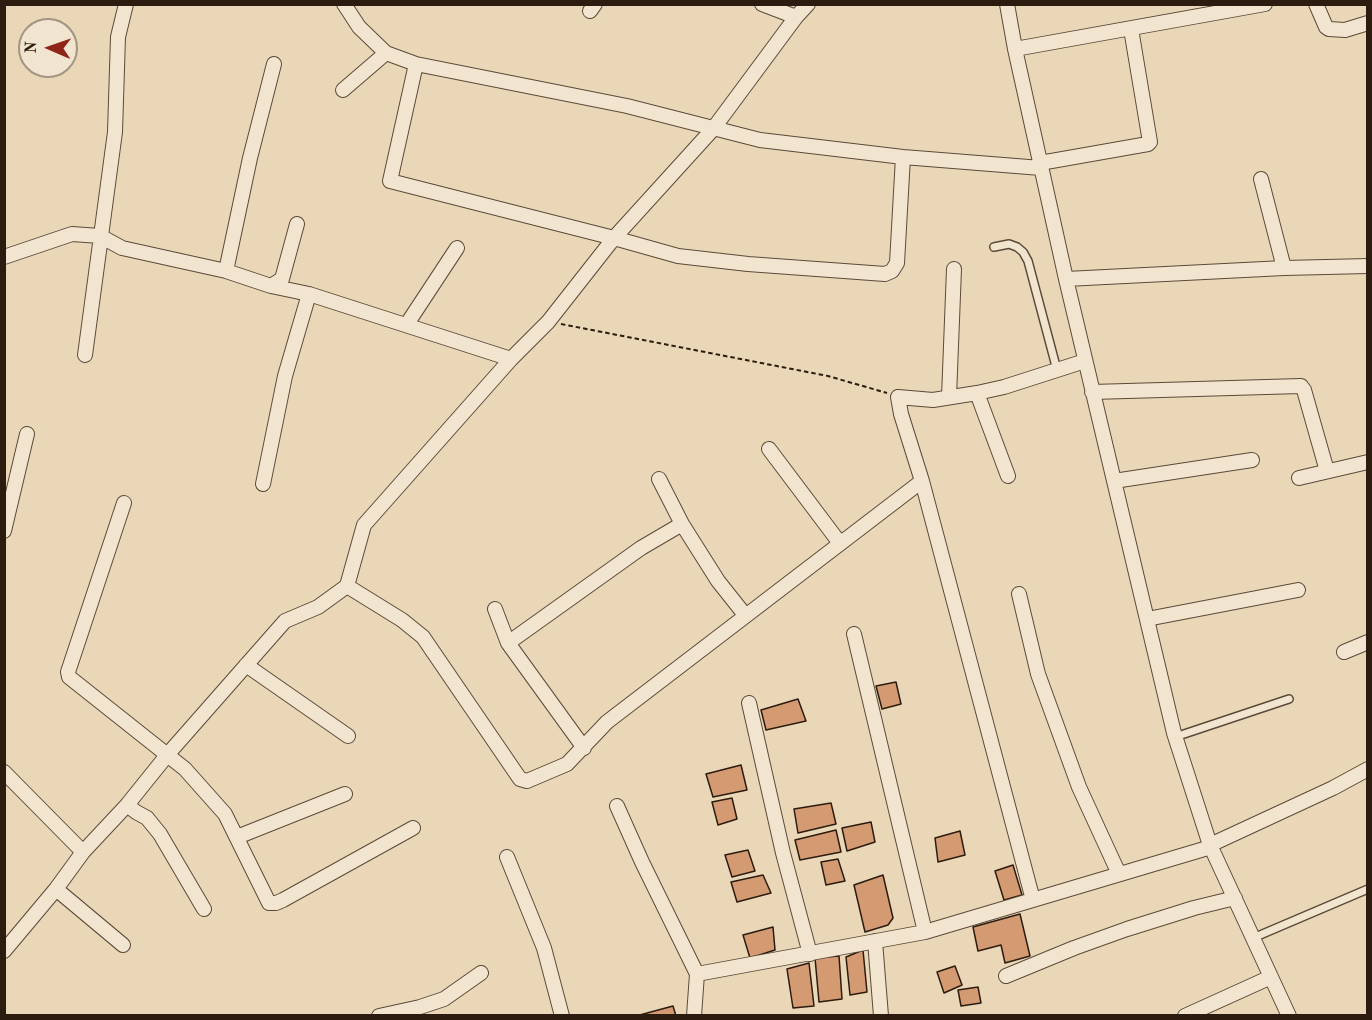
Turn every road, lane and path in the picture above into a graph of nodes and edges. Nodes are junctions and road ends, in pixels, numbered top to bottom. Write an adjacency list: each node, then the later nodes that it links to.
1 (126, 4): 21 (street)
2 (762, 4): 8 (street)
3 (808, 4): 8 (street)
4 (1007, 4): 11 (street)
5 (1265, 4): 10 (street)
6 (1316, 4): 9 (street)
7 (349, 6): 12 (street)
8 (796, 17): 16 (street)
9 (1368, 23)
10 (1131, 29): 11 (street); 18 (street)
11 (1015, 50): 18 (street)
12 (386, 53): 14 (street); 15 (street)
13 (274, 64): 29 (street)
14 (416, 64): 16 (street); 22 (street)
15 (343, 90)
16 (713, 129): 17 (street); 22 (street)
17 (903, 157): 18 (street); 22 (street)
18 (1040, 165): 30 (street)
19 (1261, 179): 27 (street)
20 (297, 224): 31 (street)
21 (100, 236): 25 (street); 29 (street); 35 (street)
22 (614, 237): 33 (street)
23 (457, 248): 34 (street)
24 (994, 248): 38 (lane)
25 (4, 257)
26 (1368, 266): 27 (street)
27 (1284, 268): 30 (street)
28 (954, 269): 42 (street)
29 (226, 271): 31 (street)
30 (1066, 279): 37 (street)
31 (271, 286): 32 (street)
32 (309, 294): 34 (street); 53 (street)
33 (548, 322): 36 (street); 41 (path)
34 (407, 324): 36 (street)
35 (85, 355)
36 (511, 359): 58 (street)
37 (1085, 361): 38 (street); 39 (street)
38 (1057, 370): 40 (street)
39 (1092, 392): 47 (street); 52 (street)
40 (977, 393): 42 (street); 48 (street)
41 (898, 397): 42 (street); 51 (street)
42 (949, 397)
43 (27, 434): 56 (street)
44 (769, 449): 57 (street)
45 (1252, 460): 52 (street)
46 (1368, 462): 47 (street)
47 (1327, 471): 49 (street)
48 (1008, 476)
49 (1299, 478)
50 (659, 479): 55 (street)
51 (922, 481): 57 (street); 89 (street)
52 (1114, 481): 63 (street)
53 (262, 484)
54 (124, 502): 74 (street)
55 (682, 524): 62 (street); 66 (street)
56 (4, 531)
57 (839, 542): 62 (street)
58 (347, 586): 68 (street); 73 (street)
59 (1298, 590): 63 (street)
60 (1019, 594): 85 (street)
61 (495, 609): 66 (street)
62 (745, 615): 73 (street)
63 (1147, 619): 72 (street)
64 (854, 634): 91 (street)
65 (1368, 642): 67 (street)
66 (508, 643): 73 (street)
67 (1344, 652)
68 (246, 665): 71 (street); 74 (street)
69 (1289, 699): 72 (lane)
70 (748, 703): 96 (street)
71 (348, 736)
72 (1175, 737): 82 (street)
73 (584, 748)
74 (168, 754): 78 (street); 81 (street)
75 (1368, 769): 82 (street)
76 (4, 772): 83 (street)
77 (345, 794): 81 (street)
78 (127, 804): 83 (street); 90 (street)
79 (617, 806): 98 (street)
80 (413, 828): 81 (street)
81 (237, 837)
82 (1210, 846): 85 (street); 88 (street)
83 (83, 852): 86 (street)
84 (507, 857): 102 (street)
85 (1119, 874): 89 (street)
86 (56, 889): 94 (street); 95 (street)
87 (1368, 889): 92 (lane)
88 (1234, 898): 92 (street); 99 (street)
89 (1033, 900): 91 (street)
90 (204, 909)
91 (925, 932): 93 (street)
92 (1253, 938): 100 (street)
93 (875, 941): 96 (street); 104 (street)
94 (123, 945)
95 (4, 951)
96 (810, 954): 98 (street)
97 (481, 973): 101 (street)
98 (697, 975): 103 (street)
99 (1006, 976)
100 (1271, 977): 105 (street); 106 (street)
101 (379, 1016)
102 (562, 1016)
103 (694, 1016)
104 (881, 1016)
105 (1185, 1016)
106 (1289, 1016)

